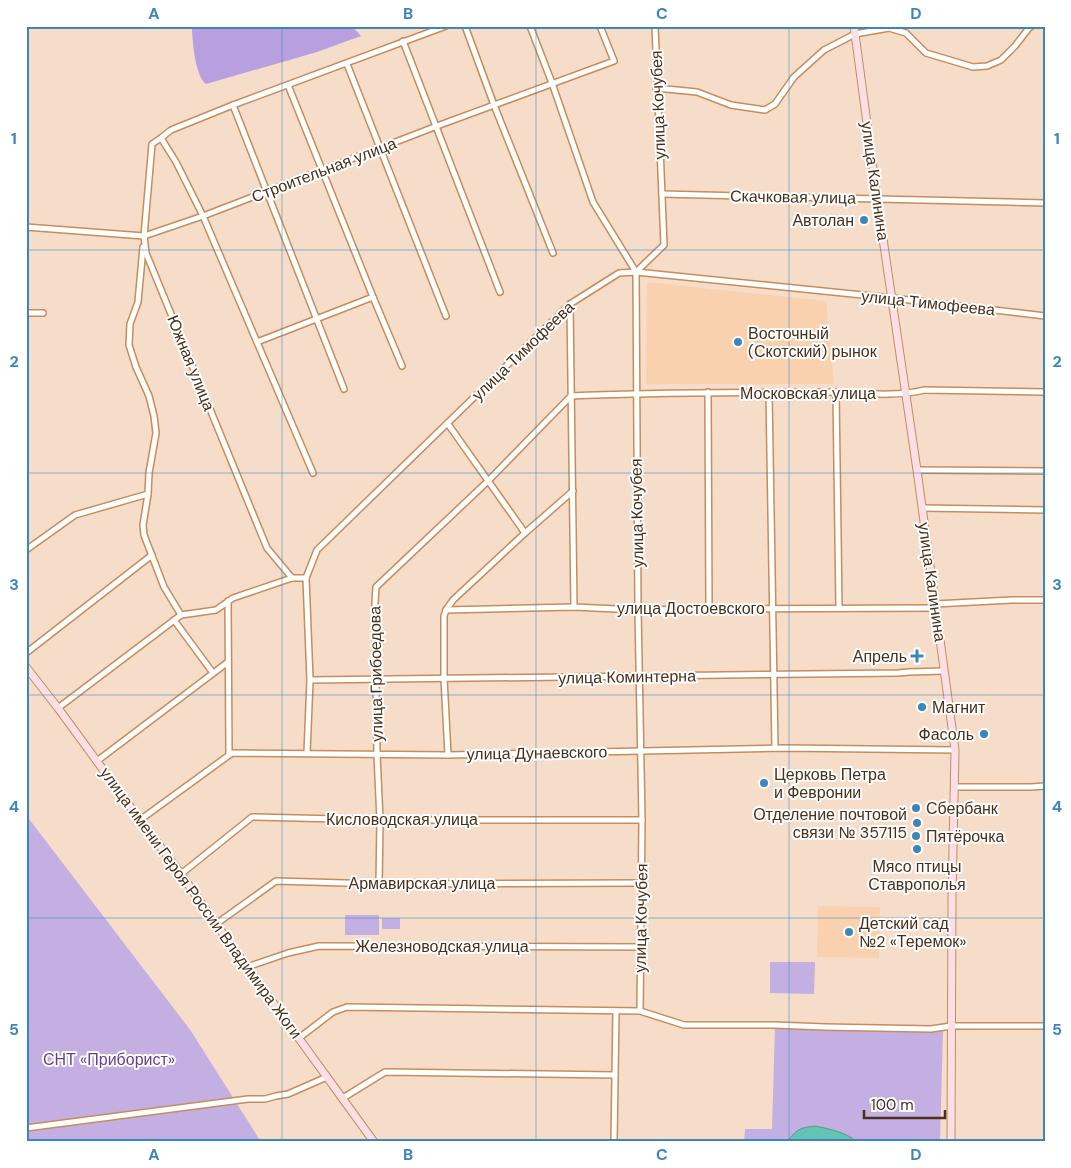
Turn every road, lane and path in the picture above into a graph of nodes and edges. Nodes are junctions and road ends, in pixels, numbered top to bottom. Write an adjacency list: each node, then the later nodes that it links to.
1 (446, 26): 8 (street)
2 (465, 26): 14 (street)
3 (530, 26): 10 (street)
4 (600, 26): 10 (street, Строительная улица)
5 (655, 26): 12 (street, улица Кочубея)
6 (1032, 26): 7 (street)
7 (854, 30): 12 (street); 21 (main road, улица Калинина)
8 (403, 42): 9 (street); 15 (street)
9 (347, 64): 11 (street); 17 (street)
10 (552, 83): 14 (street, Строительная улица); 27 (street)
11 (288, 85): 13 (street); 18 (street)
12 (656, 88): 20 (street, улица Кочубея)
13 (233, 105): 16 (street); 19 (street)
14 (494, 105): 15 (street, Строительная улица); 26 (street)
15 (436, 126): 17 (street, Строительная улица); 28 (street)
16 (161, 138): 23 (street); 25 (street, Южная улица)
17 (380, 148): 18 (street, Строительная улица); 34 (street)
18 (322, 170): 19 (street, Строительная улица); 29 (street)
19 (266, 192): 23 (street, Строительная улица); 36 (street)
20 (662, 194): 21 (street, Скачковая улица); 27 (street, улица Кочубея)
21 (877, 198): 22 (street, Скачковая улица); 30 (main road, улица Калинина)
22 (1045, 203)
23 (203, 216): 25 (street, Строительная улица); 37 (street)
24 (26, 227): 25 (street, Строительная улица)
25 (144, 236): 53 (street); 59 (street, Южная улица)
26 (553, 253)
27 (636, 272): 30 (street, улица Тимофеева); 31 (street, улица Тимофеева); 43 (street, улица Кочубея)
28 (500, 292)
29 (373, 297): 36 (street); 38 (street)
30 (892, 298): 35 (street, улица Тимофеева); 45 (main road, улица Калинина)
31 (570, 304): 46 (street); 47 (street, улица Тимофеева)
32 (26, 313): 33 (street)
33 (43, 314)
34 (446, 316)
35 (1045, 316)
36 (317, 319): 37 (street); 39 (street)
37 (257, 342): 50 (street)
38 (402, 366)
39 (344, 389)
40 (708, 392): 43 (street, Московская улица); 44 (street, Московская улица); 65 (street)
41 (836, 392): 44 (street, Московская улица); 45 (street, Московская улица); 67 (street)
42 (1045, 392): 45 (street, Московская улица)
43 (636, 393): 46 (street, Московская улица); 69 (street, улица Кочубея)
44 (769, 393): 66 (street)
45 (905, 393): 48 (main road, улица Калинина)
46 (571, 396): 51 (street, улица Грибоедова); 52 (street)
47 (448, 424): 51 (street); 60 (street, улица Тимофеева)
48 (917, 470): 49 (street); 54 (main road, улица Калинина)
49 (1045, 471)
50 (313, 473)
51 (488, 480): 56 (street); 81 (street, улица Грибоедова)
52 (573, 491): 56 (street); 64 (street)
53 (148, 494): 57 (street); 58 (street)
54 (922, 508): 55 (street); 63 (main road, улица Калинина)
55 (1045, 510)
56 (525, 532): 68 (street)
57 (26, 550)
58 (152, 555): 70 (street); 72 (street)
59 (292, 578): 60 (street); 62 (street)
60 (306, 578): 80 (street, улица Тимофеева)
61 (1045, 600): 63 (street, улица Достоевского)
62 (228, 601): 70 (street); 73 (street)
63 (935, 606): 67 (street, улица Достоевского); 75 (main road, улица Калинина)
64 (574, 607): 68 (street, улица Достоевского); 69 (street, улица Достоевского)
65 (709, 608): 66 (street, улица Достоевского); 69 (street, улица Достоевского)
66 (773, 608): 67 (street, улица Достоевского); 77 (street)
67 (839, 608)
68 (446, 610): 79 (street)
69 (638, 610): 78 (street, улица Кочубея)
70 (181, 615): 71 (street)
71 (174, 620): 76 (street); 82 (street)
72 (26, 653)
73 (228, 662): 76 (street); 89 (street)
74 (26, 666): 82 (main road, улица имени Героя России Владимира Жоги)
75 (944, 671): 77 (street, улица Коминтерна); 85 (main road, улица Калинина)
76 (213, 673): 90 (street)
77 (774, 675): 78 (street, улица Коминтерна); 83 (street)
78 (640, 677): 79 (street, улица Коминтерна); 84 (street, улица Кочубея)
79 (444, 678): 81 (street, улица Коминтерна); 87 (street)
80 (310, 680): 81 (street, улица Коминтерна); 86 (street, улица Тимофеева)
81 (376, 680): 88 (street, улица Грибоедова)
82 (58, 708): 90 (main road, улица имени Героя России Владимира Жоги)
83 (775, 748): 84 (street, улица Дунаевского); 85 (street, улица Дунаевского)
84 (642, 750): 87 (street, улица Дунаевского); 95 (street, улица Кочубея)
85 (955, 750): 92 (main road, улица Калинина)
86 (308, 753): 88 (street, улица Дунаевского); 89 (street, улица Дунаевского)
87 (448, 754): 88 (street, улица Дунаевского)
88 (377, 755): 94 (street, улица Грибоедова)
89 (228, 756): 93 (street, улица Дунаевского)
90 (98, 761): 93 (main road, улица имени Героя России Владимира Жоги)
91 (1045, 786): 92 (street)
92 (954, 787): 104 (main road, улица Калинина)
93 (140, 820): 96 (main road, улица имени Героя России Владимира Жоги)
94 (380, 820): 95 (street, Кисловодская улица); 96 (street, Кисловодская улица); 98 (street, улица Грибоедова)
95 (642, 820): 97 (street, улица Кочубея)
96 (181, 874): 99 (main road, улица имени Героя России Владимира Жоги)
97 (641, 883): 98 (street, Армавирская улица); 100 (street, улица Кочубея)
98 (379, 884): 99 (street, Армавирская улица)
99 (216, 924): 101 (main road, улица имени Героя России Владимира Жоги)
100 (641, 947): 101 (street, Железноводская улица); 103 (street, улица Кочубея)
101 (247, 967): 106 (main road, улица имени Героя России Владимира Жоги)
102 (616, 1011): 103 (street); 106 (street); 107 (street)
103 (640, 1011): 104 (street)
104 (951, 1026): 105 (street); 113 (main road, улица Калинина)
105 (1045, 1026)
106 (299, 1038): 108 (main road, улица имени Героя России Владимира Жоги)
107 (615, 1074): 109 (street); 112 (street)
108 (327, 1077): 109 (main road, улица имени Героя России Владимира Жоги); 110 (street)
109 (343, 1098): 111 (main road, улица имени Героя России Владимира Жоги)
110 (26, 1128)
111 (374, 1142)
112 (614, 1142)
113 (951, 1142)

